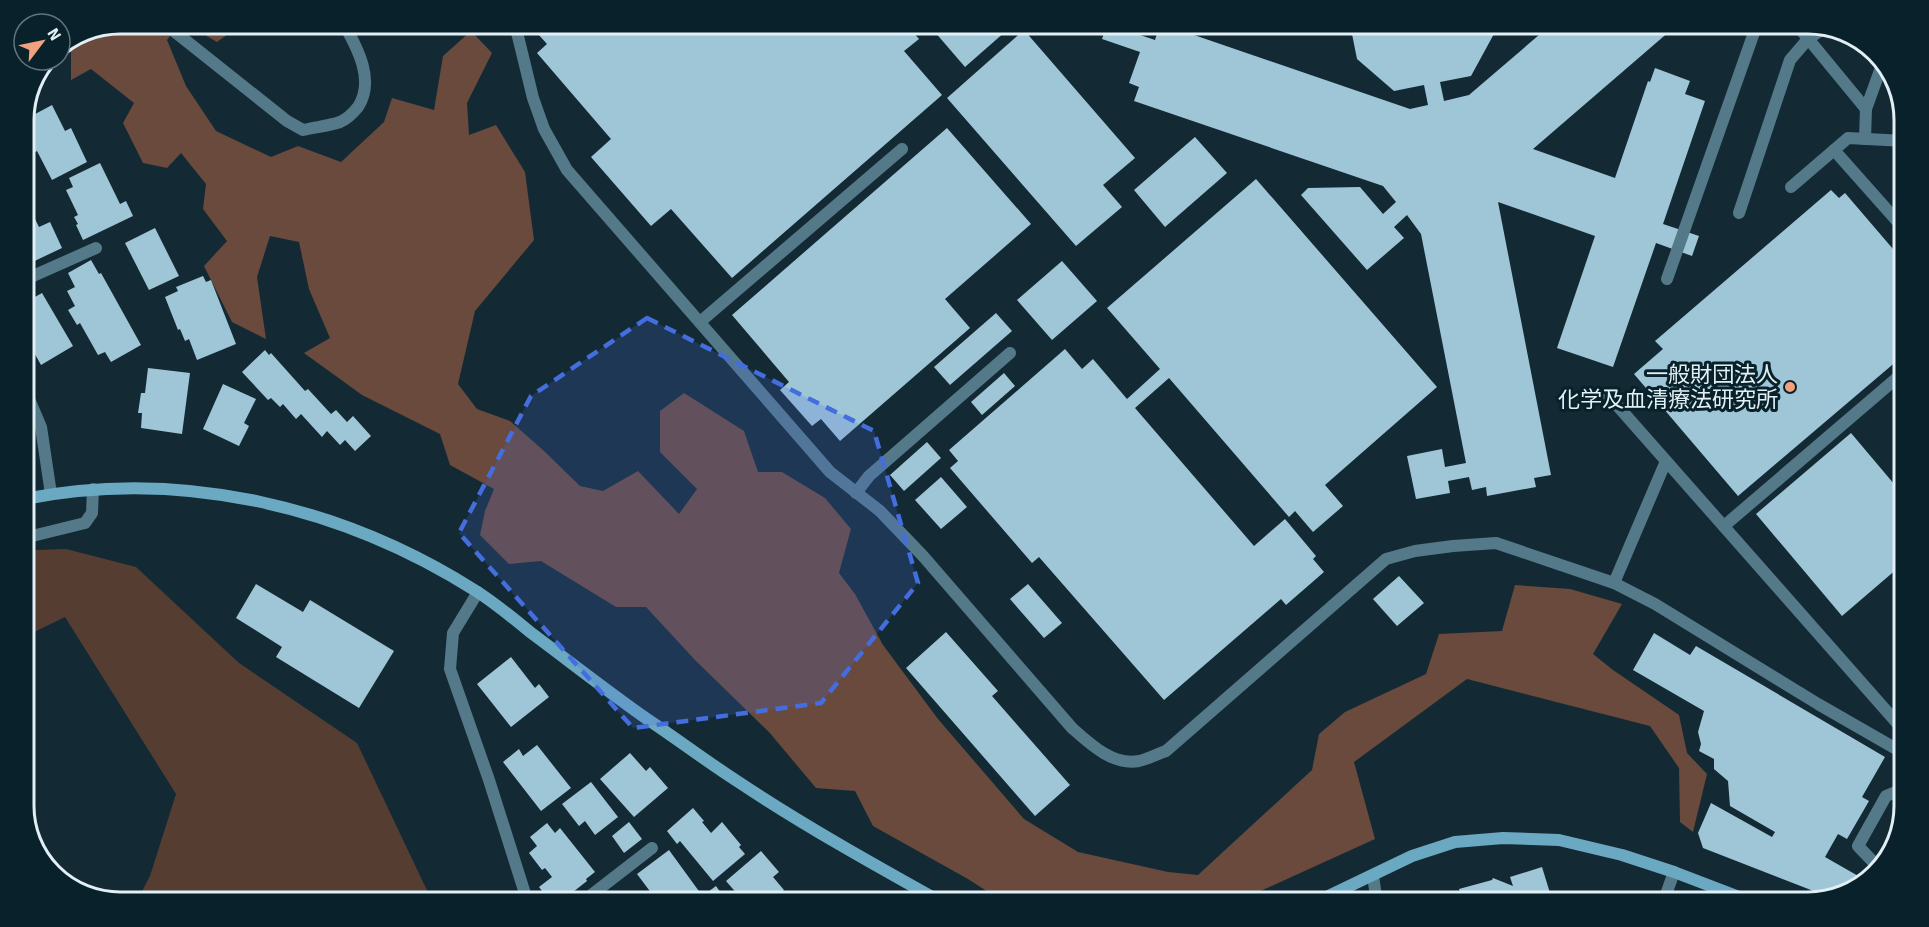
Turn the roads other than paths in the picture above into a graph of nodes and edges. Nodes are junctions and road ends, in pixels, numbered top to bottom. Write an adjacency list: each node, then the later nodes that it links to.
1 (178, 34): 2 (street)
2 (349, 34)
3 (517, 34): 20 (street)
4 (1754, 34): 19 (street)
5 (1804, 34): 7 (street)
6 (1815, 35): 7 (street)
7 (1808, 39): 9 (street); 15 (street)
8 (1879, 72): 9 (street)
9 (1866, 109): 10 (street)
10 (1865, 139): 11 (street); 13 (street)
11 (1894, 140)
12 (902, 149): 20 (street)
13 (1834, 150): 14 (street); 16 (street)
14 (1791, 187)
15 (1739, 213)
16 (1894, 218)
17 (96, 248): 18 (street)
18 (35, 275)
19 (1668, 279)
20 (700, 322): 27 (street)
21 (1010, 353): 27 (street)
22 (1894, 379): 30 (street)
23 (1608, 395): 25 (street)
24 (35, 413): 28 (street)
25 (1666, 461): 30 (street); 32 (street)
26 (93, 489): 28 (street); 31 (street); 33 (street)
27 (856, 493): 32 (street)
28 (51, 494): 29 (street)
29 (35, 497)
30 (1724, 526): 34 (street)
31 (35, 535)
32 (1614, 583): 35 (street)
33 (478, 592): 41 (street); 43 (street)
34 (1894, 719)
35 (1894, 748)
36 (1894, 793): 38 (street)
37 (652, 848): 42 (street)
38 (1874, 862)
39 (1674, 872): 40 (street); 46 (street); 47 (street)
40 (1373, 876): 44 (street); 45 (street)
41 (525, 892)
42 (595, 892)
43 (923, 892)
44 (1338, 892)
45 (1375, 892)
46 (1667, 892)
47 (1726, 892)

